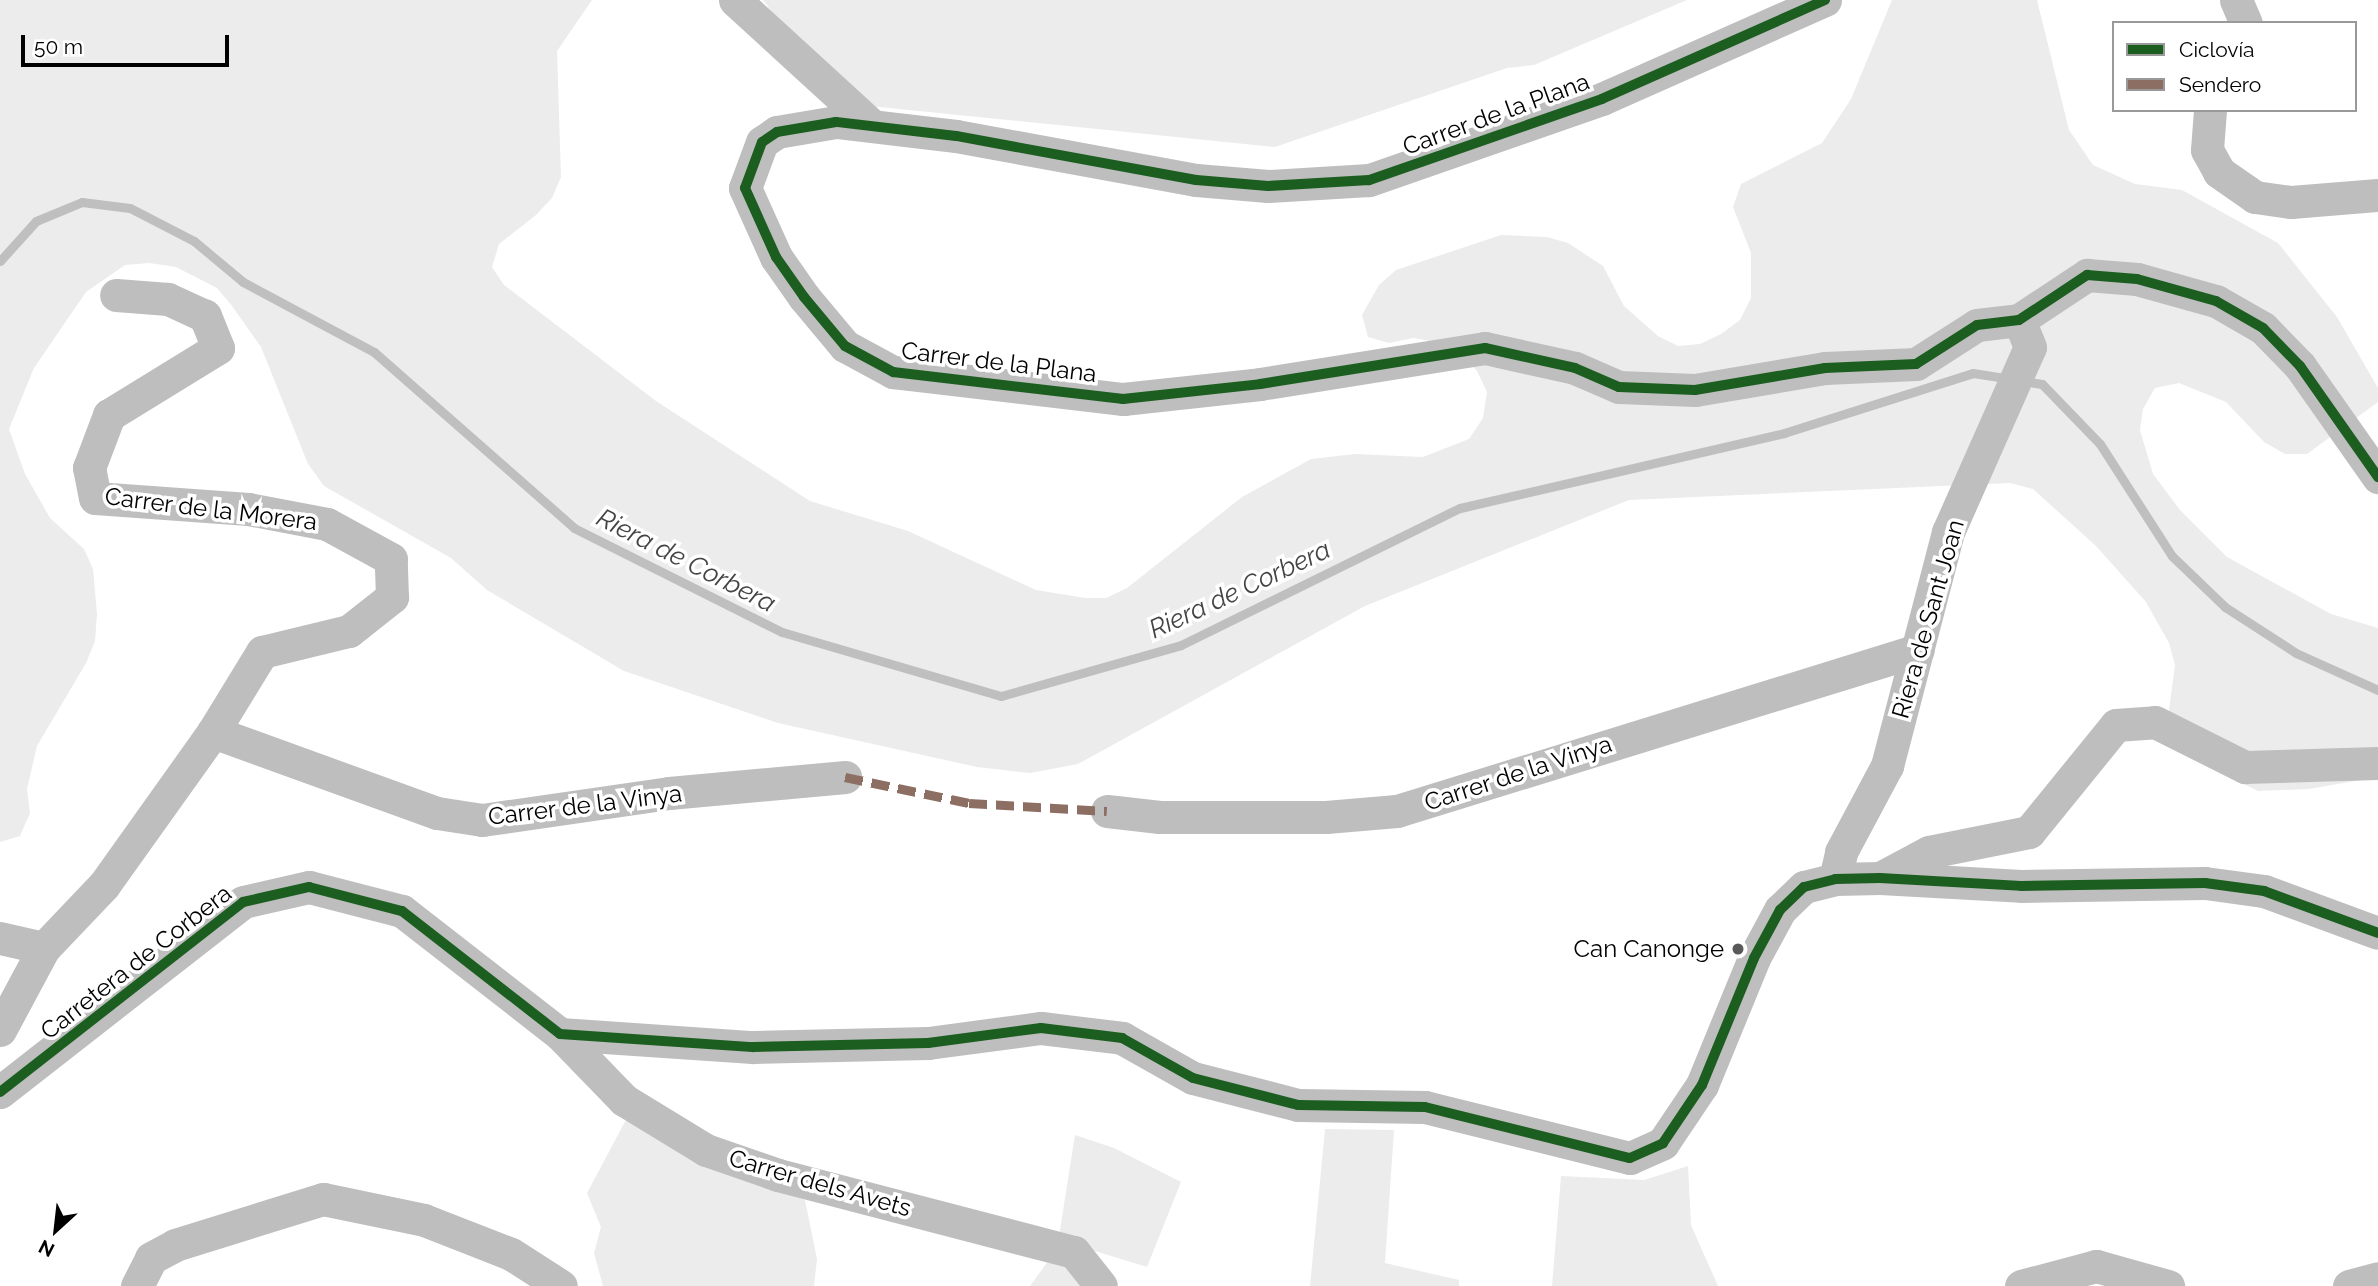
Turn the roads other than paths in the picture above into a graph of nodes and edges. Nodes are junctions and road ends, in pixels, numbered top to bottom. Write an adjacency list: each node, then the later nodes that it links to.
1 (734, 0): 6 (street)
2 (1825, 0): 6 (street, Carrer de la Plana)
3 (2236, 0): 4 (street)
4 (2245, 21)
5 (2210, 112): 7 (street)
6 (869, 123): 9 (street, Carrer de la Plana)
7 (2378, 195)
8 (116, 295): 12 (street, Carrer de la Morera)
9 (2024, 334): 10 (street, Carrer de la Plana); 11 (street, Riera de Sant Joan)
10 (2378, 477)
11 (1918, 650): 15 (street, Carrer de la Vinya); 17 (street, Riera de Sant Joan)
12 (213, 732): 14 (street, Carrer de la Vinya); 21 (street, Carrer de la Morera)
13 (2378, 763): 16 (street)
14 (845, 777)
15 (1107, 811)
16 (1880, 878): 17 (street); 19 (street)
17 (1835, 879): 23 (street)
18 (309, 887): 23 (street, Carrer dels Avets); 24 (street, Carretera de Corbera)
19 (2378, 933)
20 (0, 938): 21 (street)
21 (44, 948): 22 (street, Carrer de la Morera)
22 (0, 1030)
23 (560, 1034): 28 (street, Carrer dels Avets)
24 (0, 1092)
25 (2378, 1278): 31 (street)
26 (137, 1286): 27 (street)
27 (561, 1286)
28 (1101, 1286)
29 (2021, 1286): 30 (street)
30 (2168, 1286)
31 (2349, 1286)

